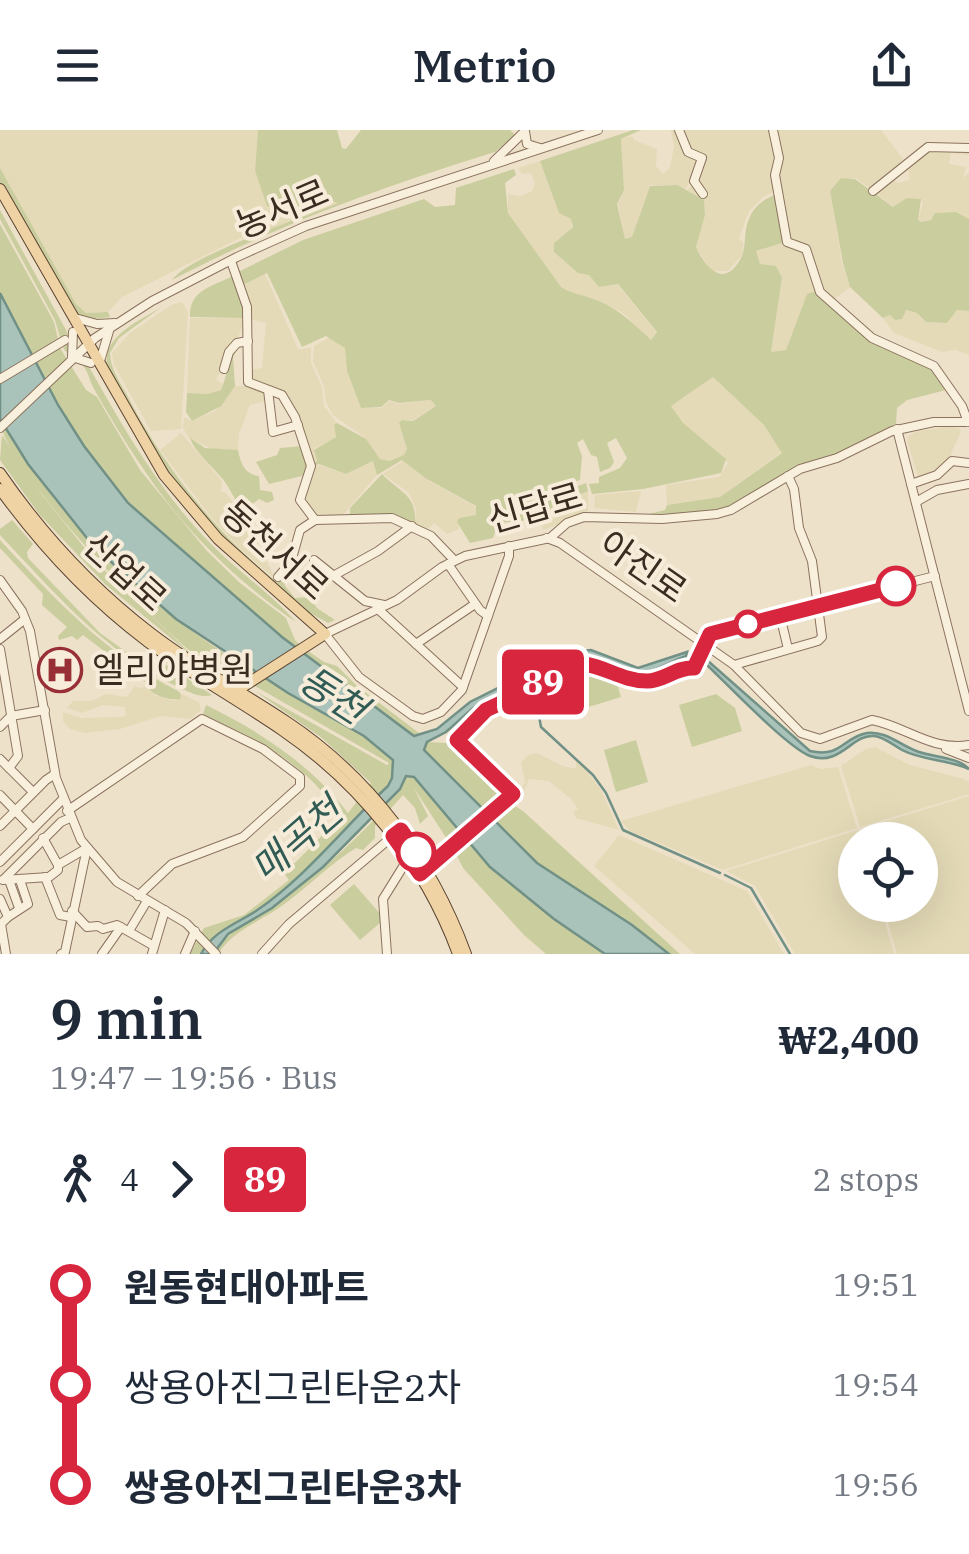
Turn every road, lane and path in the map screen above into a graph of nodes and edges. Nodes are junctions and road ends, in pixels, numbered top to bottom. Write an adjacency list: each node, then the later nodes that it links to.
1 (525, 130): 5 (street); 7 (street); 8 (street)
2 (598, 130): 5 (street, 농서로)
3 (679, 130): 11 (street)
4 (773, 130): 25 (street)
5 (544, 148): 7 (street, 농서로)
6 (969, 148): 10 (street)
7 (518, 156): 8 (street, 농서로)
8 (481, 168): 13 (street, 농서로)
9 (0, 190): 14 (main road, 동천서로)
10 (873, 191)
11 (703, 194)
12 (0, 201): 16 (main road, 동천서로)
13 (230, 261): 15 (street, 농서로); 17 (street)
14 (72, 317): 15 (street); 18 (main road, 동천서로)
15 (116, 324): 18 (street, 농서로); 22 (street)
16 (69, 336): 18 (main road, 동천서로); 19 (street); 23 (street)
17 (248, 341): 21 (street); 24 (street)
18 (85, 347): 19 (street, 농서로); 20 (main road, 동천서로); 22 (main road, 동천서로)
19 (72, 357): 20 (street); 27 (street, 농서로)
20 (91, 363): 60 (main road, 동천서로)
21 (224, 369)
22 (102, 370): 60 (main road, 동천서로)
23 (0, 378)
24 (268, 390): 26 (street); 26 (street)
25 (968, 422): 28 (street, 신답로)
26 (298, 425): 38 (street)
27 (0, 428)
28 (897, 429): 32 (street, 신답로); 33 (street)
29 (969, 462): 30 (street)
30 (948, 466): 33 (street); 35 (street)
31 (0, 473): 70 (main road, 산업로)
32 (788, 476): 40 (street, 신답로); 53 (street)
33 (911, 484): 37 (street)
34 (969, 484): 35 (street)
35 (956, 485): 37 (street)
36 (0, 489): 70 (main road, 산업로)
37 (916, 502): 47 (street)
38 (315, 520): 39 (street); 48 (street)
39 (412, 526): 45 (street); 46 (street)
40 (562, 528): 41 (street, 신답로); 42 (street)
41 (547, 538): 42 (street, 아진로); 43 (street, 신답로)
42 (562, 544): 61 (street, 아진로)
43 (509, 546): 45 (street, 신답로); 55 (street)
44 (314, 560): 46 (street)
45 (451, 562): 51 (street); 52 (street, 신답로)
46 (334, 576): 50 (street)
47 (934, 576): 53 (street, 아진로); 72 (street)
48 (278, 577)
49 (0, 580): 57 (street)
50 (361, 598): 52 (street); 58 (street)
51 (475, 604): 55 (street); 64 (street)
52 (388, 605): 54 (street, 신답로)
53 (816, 606): 56 (street, 아진로); 66 (street)
54 (378, 610): 58 (street, 신답로); 64 (street)
55 (488, 616): 69 (street)
56 (780, 616): 59 (street, 아진로); 66 (street)
57 (25, 618): 62 (street); 71 (street)
58 (355, 621): 60 (street, 신답로)
59 (723, 630): 61 (street); 63 (street, 아진로)
60 (325, 634): 69 (street); 70 (main road, 신답로)
61 (692, 634): 63 (street, 아진로)
62 (0, 639)
63 (705, 642): 67 (street); 95 (street)
64 (416, 644): 69 (street)
65 (0, 649): 68 (street)
66 (788, 649): 67 (street)
67 (734, 665): 75 (street)
68 (3, 683): 73 (street)
69 (463, 687)
70 (235, 691): 88 (main road, 산업로)
71 (45, 710): 73 (street); 80 (street)
72 (969, 711)
73 (11, 716): 74 (street); 79 (street)
74 (0, 727)
75 (937, 744): 76 (street); 77 (street)
76 (969, 744)
77 (969, 758)
78 (0, 759): 79 (street)
79 (9, 768): 81 (street)
80 (55, 774): 81 (street); 83 (street)
81 (33, 792): 84 (street)
82 (0, 796): 84 (street)
83 (63, 799): 85 (street); 87 (street)
84 (15, 810): 86 (street); 87 (street)
85 (69, 814): 89 (street); 90 (street); 100 (street)
86 (0, 826)
87 (33, 828): 93 (street)
88 (397, 833): 91 (street); 92 (main road, 산업로); 95 (main road, 산업로)
89 (43, 839): 94 (street); 98 (street)
90 (87, 848): 94 (street); 100 (street); 103 (street)
91 (378, 849): 92 (street); 113 (street)
92 (407, 854): 95 (main road, 산업로); 114 (street)
93 (0, 862)
94 (58, 864): 96 (street)
95 (424, 871): 115 (main road, 산업로); 116 (main road, 산업로)
96 (45, 877): 97 (street); 103 (street)
97 (20, 880): 98 (street); 101 (street)
98 (4, 881): 101 (street)
99 (0, 899): 104 (street)
100 (143, 899): 102 (street); 105 (street)
101 (19, 908): 104 (street)
102 (165, 910): 106 (street); 107 (street)
103 (72, 914): 105 (street); 108 (street)
104 (8, 917): 109 (street)
105 (125, 929): 107 (street); 110 (street)
106 (196, 931): 111 (street); 112 (street)
107 (153, 950)
108 (64, 953)
109 (6, 954)
110 (102, 954)
111 (185, 954)
112 (216, 954)
113 (262, 954)
114 (387, 954)
115 (458, 954)
116 (466, 954)

